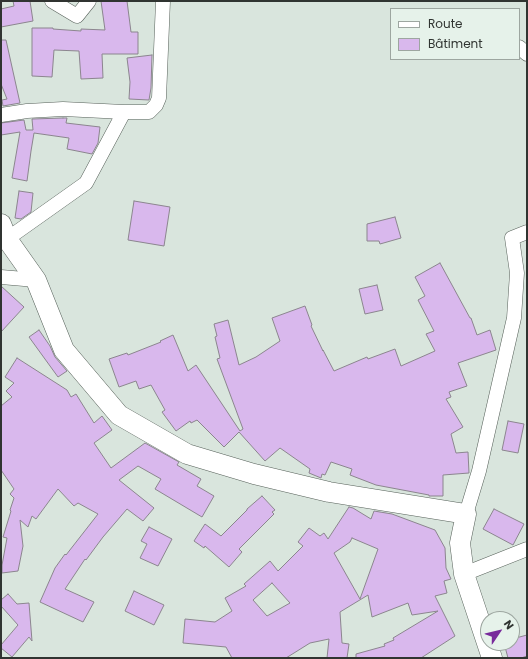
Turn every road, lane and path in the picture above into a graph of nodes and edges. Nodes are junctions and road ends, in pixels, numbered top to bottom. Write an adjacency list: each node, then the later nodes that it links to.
1 (52, 1): 2 (street)
2 (89, 1)
3 (163, 1): 4 (street)
4 (124, 112): 5 (street); 6 (street)
5 (1, 115)
6 (4, 232): 9 (street)
7 (527, 232): 10 (street)
8 (1, 278): 9 (street)
9 (36, 280): 10 (street)
10 (466, 514): 12 (street)
11 (527, 548): 12 (street)
12 (464, 574): 13 (street)
13 (492, 658)

